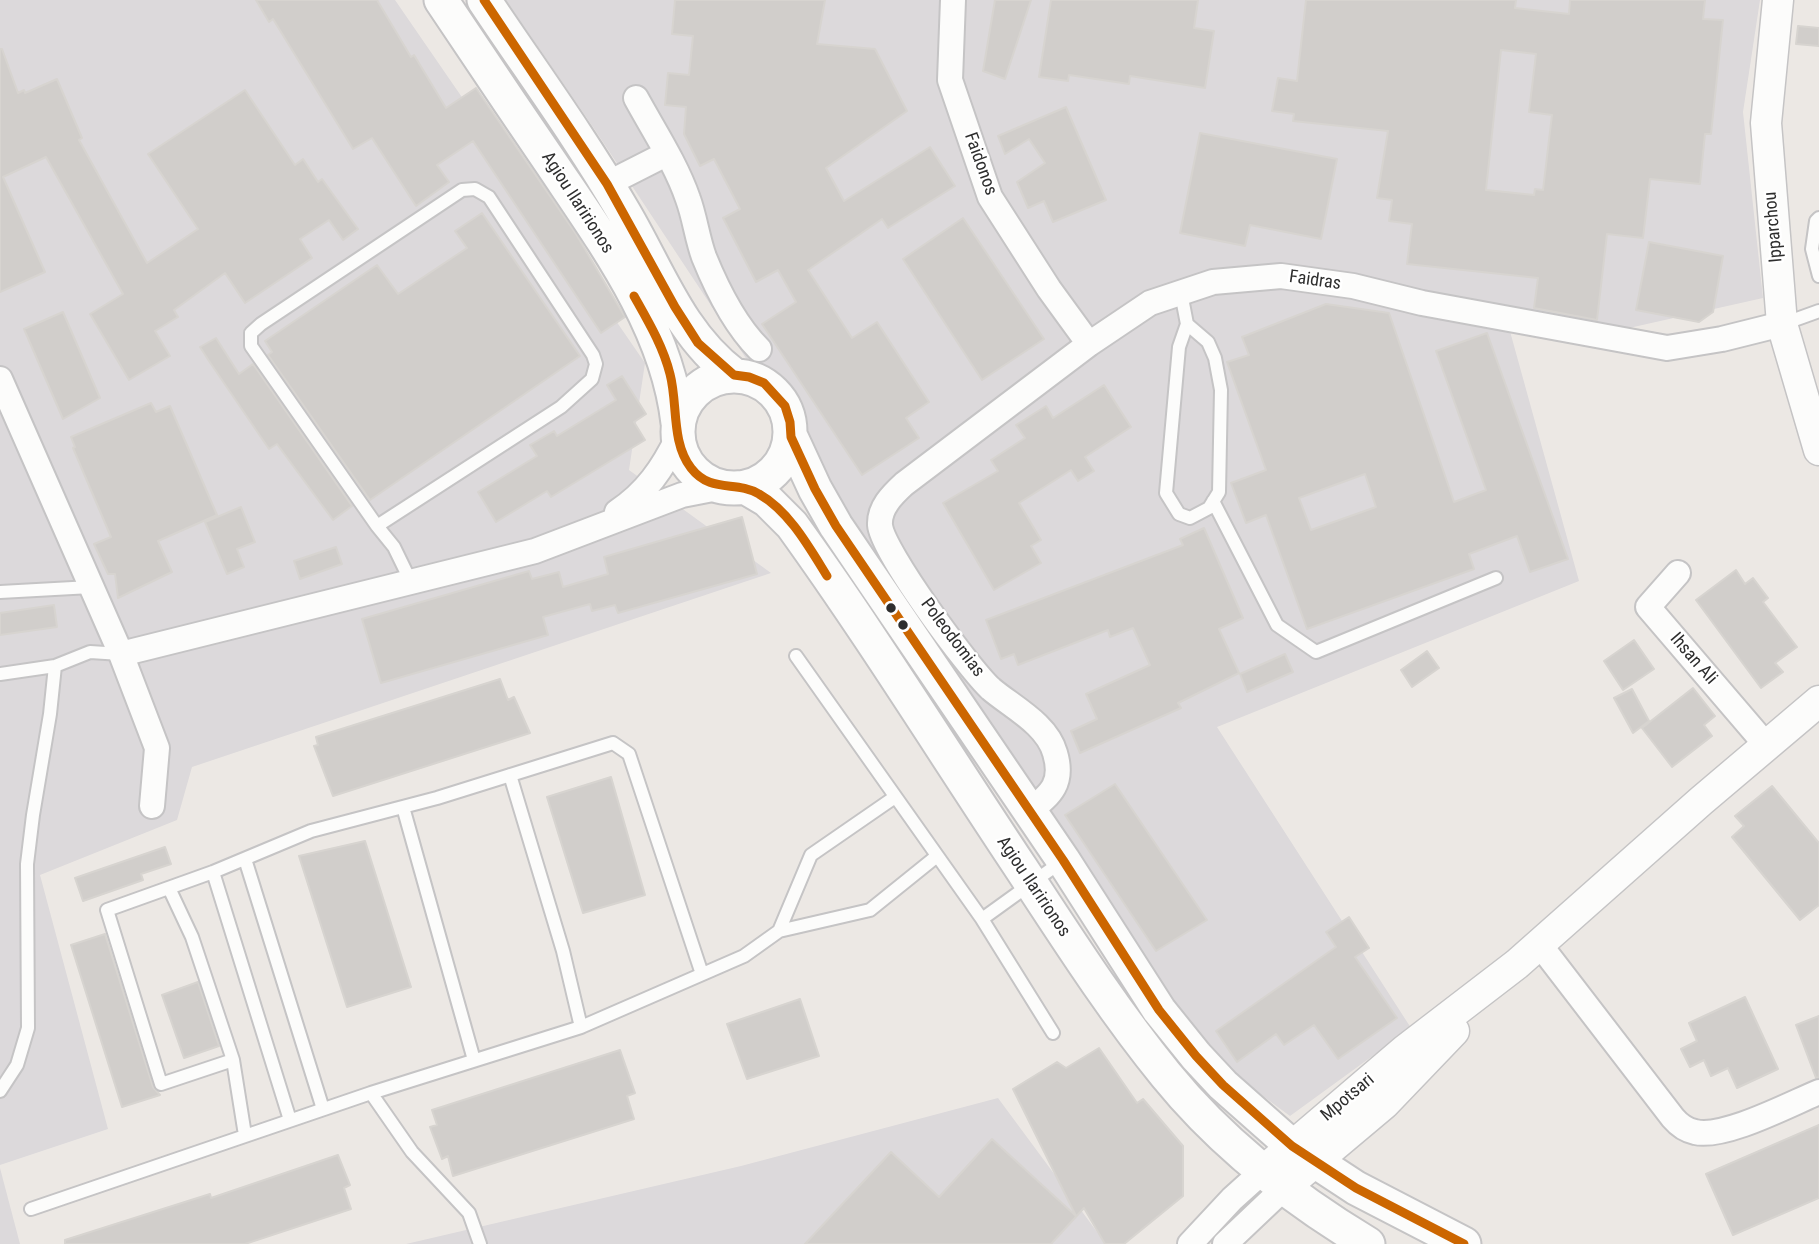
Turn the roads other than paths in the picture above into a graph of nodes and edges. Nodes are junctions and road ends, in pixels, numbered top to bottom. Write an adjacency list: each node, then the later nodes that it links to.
1 (441, 0): 18 (main road, Agiou Ilaririonos)
2 (484, 0): 7 (main road, Agiou Ilaririonos)
3 (953, 0): 14 (street, Faidonos)
4 (1778, 0): 13 (street, Ipparchou)
5 (636, 98): 6 (street)
6 (666, 154): 7 (street); 15 (street)
7 (607, 184): 16 (main road, Agiou Ilaririonos)
8 (1819, 218): 9 (lane)
9 (1819, 276)
10 (1181, 293): 12 (lane); 13 (street, Faidras); 14 (street, Faidras)
11 (1819, 312): 13 (lane)
12 (1187, 324): 23 (lane); 23 (lane)
13 (1782, 324): 20 (street, Ipparchou)
14 (1088, 344): 21 (street, Faidras)
15 (759, 349)
16 (734, 375): 18 (main road); 19 (main road)
17 (0, 379): 29 (street)
18 (678, 430): 22 (main road); 25 (street)
19 (791, 437): 22 (main road); 41 (main road)
20 (1819, 450)
21 (904, 484): 41 (street, Poleodomias)
22 (734, 487): 25 (street); 46 (main road, Agiou Ilaririonos)
23 (1213, 501): 27 (lane)
24 (377, 526): 24 (lane); 28 (lane)
25 (571, 539): 28 (street)
26 (1678, 573): 36 (street, Ihsan Ali)
27 (1496, 578)
28 (411, 582): 31 (street)
29 (91, 587): 30 (lane); 31 (street)
30 (0, 592)
31 (121, 654): 33 (lane); 39 (street)
32 (796, 656): 38 (lane)
33 (55, 666): 34 (lane); 56 (lane)
34 (0, 674)
35 (1819, 701): 36 (street, Mpotsari)
36 (1767, 746): 50 (street, Mpotsari)
37 (510, 775): 40 (lane); 51 (lane); 52 (lane)
38 (895, 797): 42 (lane); 49 (lane)
39 (152, 806)
40 (403, 807): 43 (lane); 55 (lane)
41 (1030, 811): 44 (main road)
42 (937, 856): 48 (lane); 49 (lane)
43 (245, 859): 45 (lane); 59 (lane)
44 (1063, 860): 46 (lane); 62 (main road)
45 (213, 872): 47 (lane); 60 (lane)
46 (1031, 884): 48 (lane); 63 (main road, Agiou Ilaririonos)
47 (169, 888): 54 (lane); 54 (lane)
48 (982, 919): 53 (lane)
49 (779, 931): 51 (lane)
50 (1540, 945): 57 (street); 62 (street, Mpotsari)
51 (702, 974): 52 (lane)
52 (580, 1027): 55 (lane)
53 (1053, 1033)
54 (233, 1060): 61 (lane)
55 (474, 1060): 58 (lane)
56 (0, 1091)
57 (1819, 1092)
58 (370, 1093): 59 (lane); 65 (lane)
59 (323, 1110): 60 (lane)
60 (290, 1120): 61 (lane)
61 (245, 1135): 64 (lane)
62 (1304, 1154): 63 (street, Mpotsari); 69 (main road)
63 (1273, 1180): 66 (street, Mpotsari); 67 (street, Mpotsari); 68 (main road, Agiou Ilaririonos)
64 (31, 1209)
65 (480, 1244)
66 (1190, 1244)
67 (1225, 1244)
68 (1368, 1244)
69 (1465, 1244)

